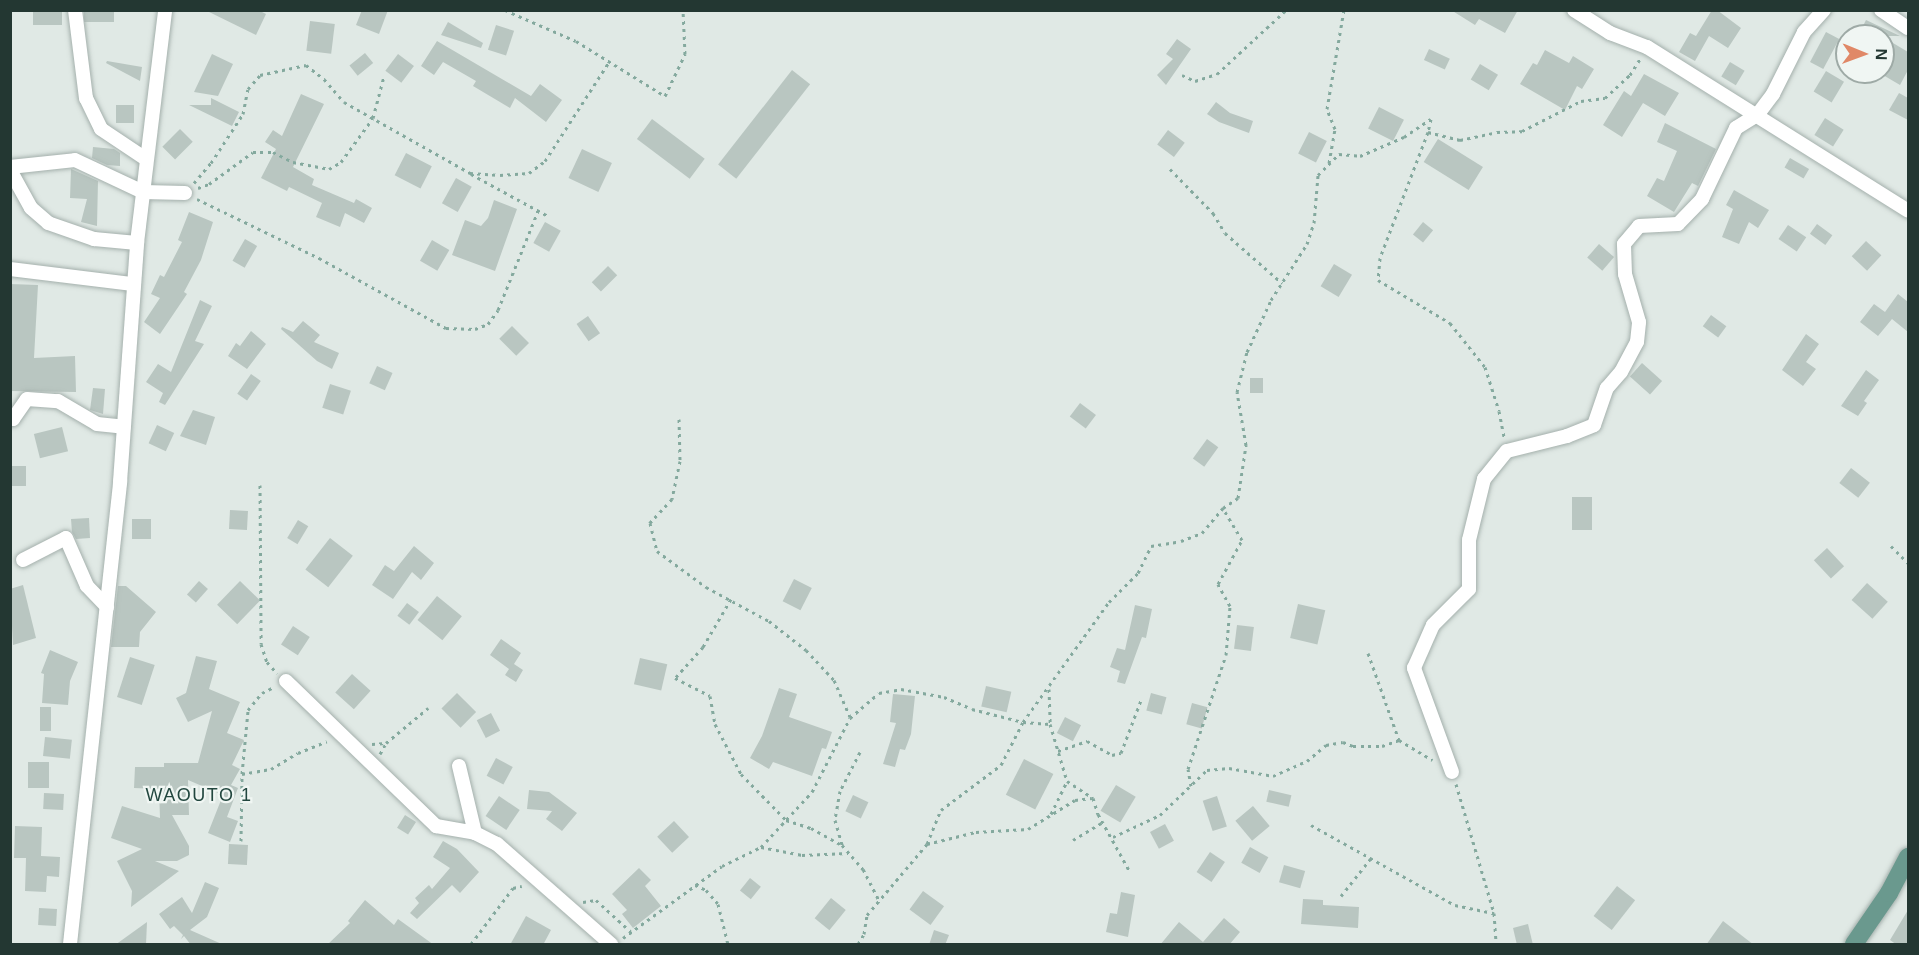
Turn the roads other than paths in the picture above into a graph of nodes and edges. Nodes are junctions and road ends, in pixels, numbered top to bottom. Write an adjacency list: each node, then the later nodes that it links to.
1 (75, 10): 8 (street)
2 (165, 10): 8 (street)
3 (1574, 10): 7 (street)
4 (1824, 10): 7 (street)
5 (1881, 10): 6 (street)
6 (1908, 28)
7 (1758, 114): 12 (street); 22 (street)
8 (146, 159): 10 (street)
9 (10, 168): 10 (street); 13 (street)
10 (142, 192): 11 (street); 13 (street)
11 (185, 193)
12 (1908, 211)
13 (137, 243): 15 (street)
14 (10, 269): 15 (street)
15 (133, 284): 17 (street)
16 (10, 419): 17 (street)
17 (124, 428): 19 (street)
18 (23, 560): 19 (street)
19 (107, 608): 25 (street)
20 (286, 681): 23 (street)
21 (459, 766): 23 (street)
22 (1452, 772)
23 (476, 833): 26 (street)
24 (1908, 857): 27 (main road)
25 (70, 945)
26 (613, 945)
27 (1854, 945)

